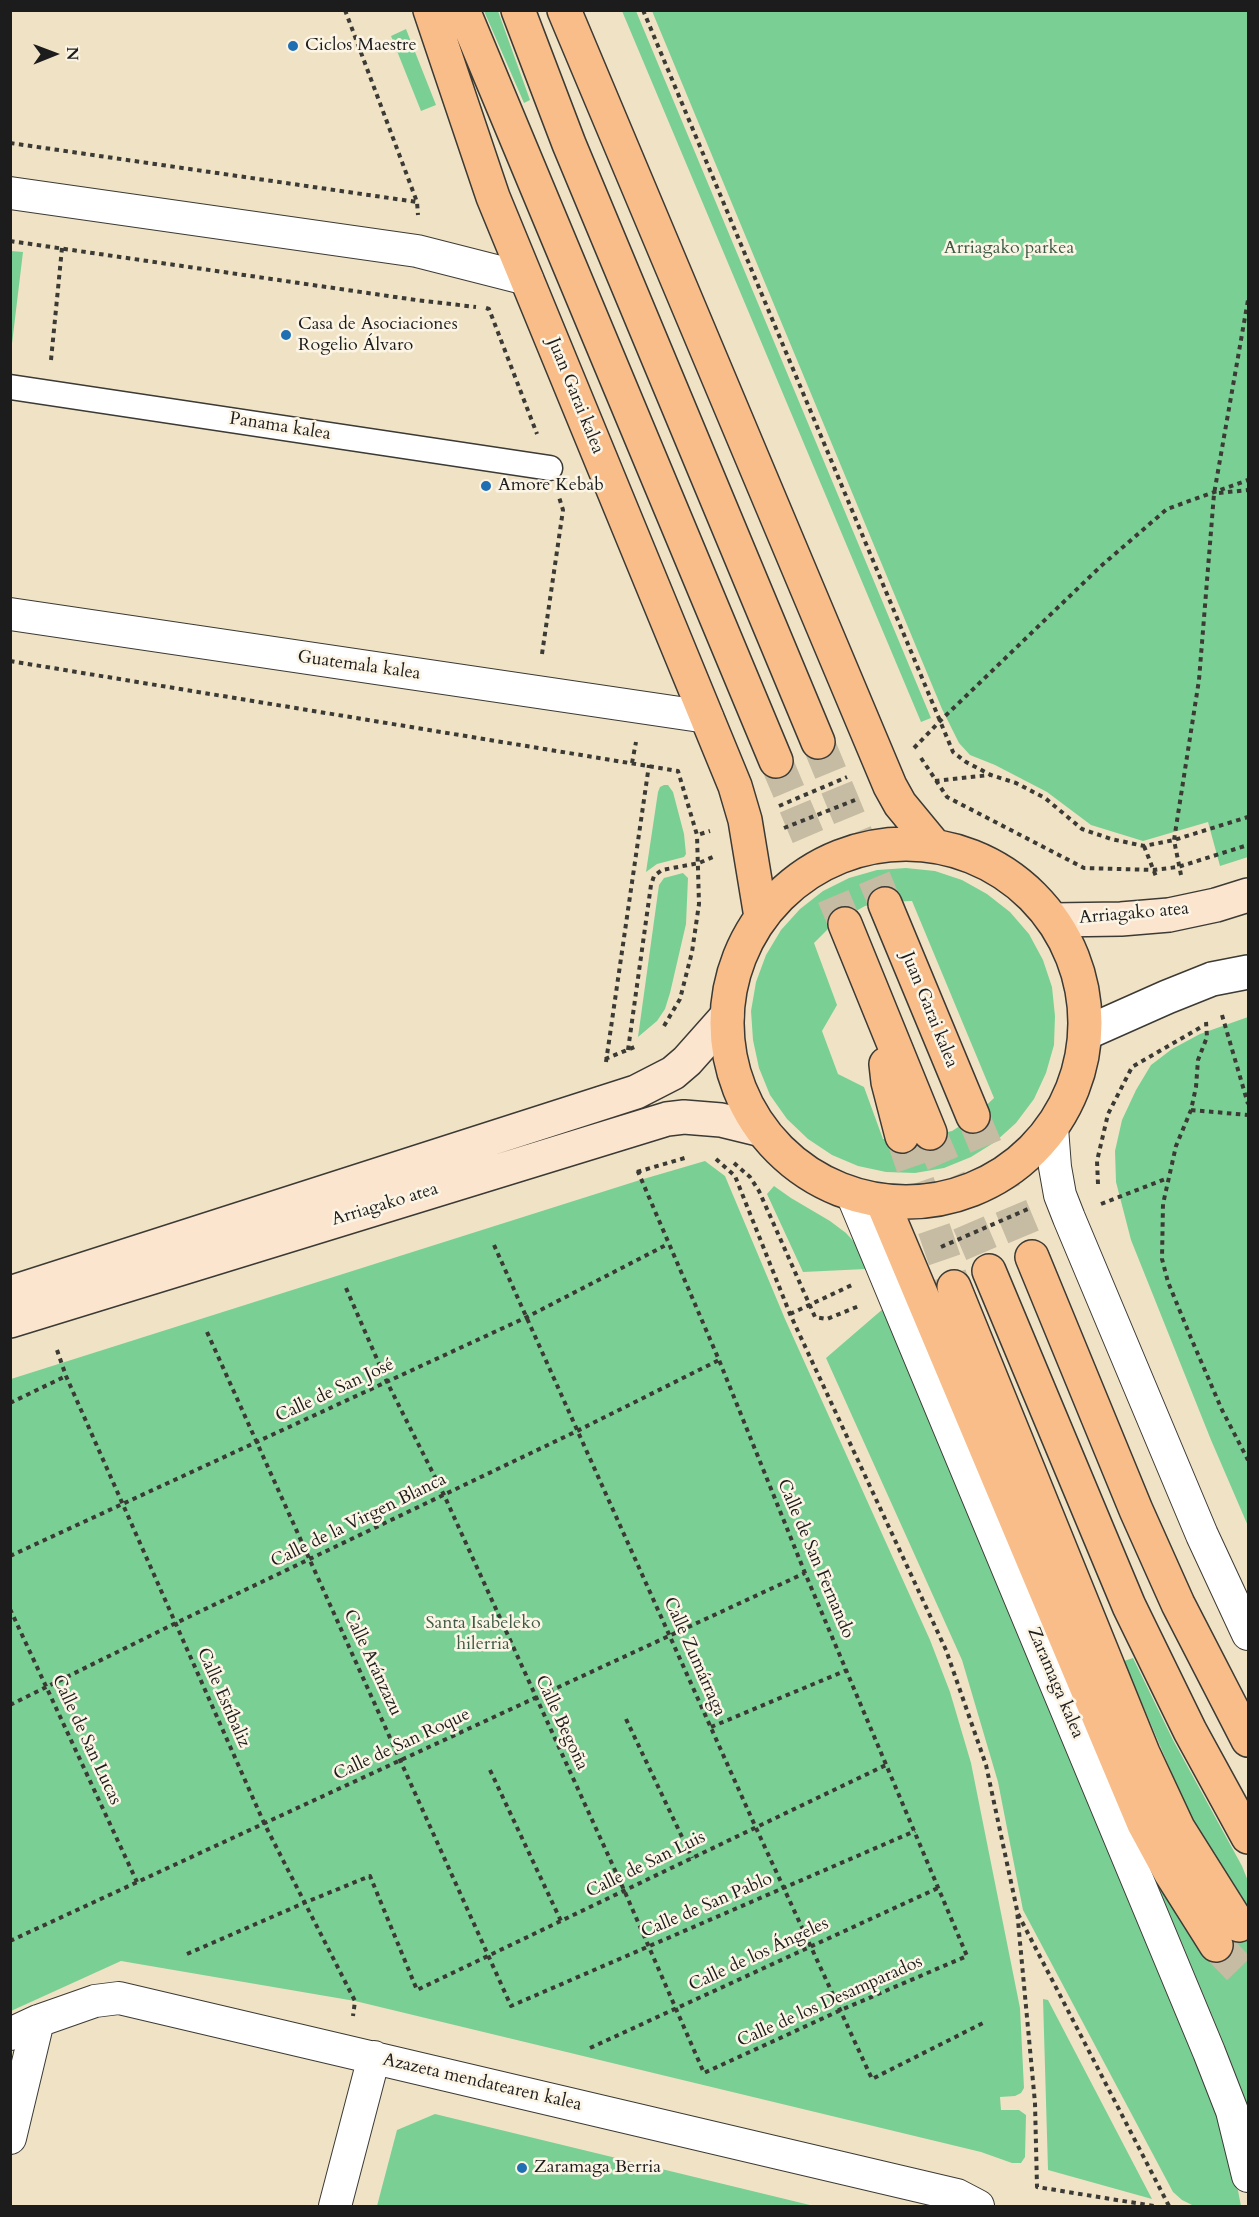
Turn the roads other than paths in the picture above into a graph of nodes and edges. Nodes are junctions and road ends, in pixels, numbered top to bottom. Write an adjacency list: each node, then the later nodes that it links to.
1 (430, 10): 6 (main road, Juan Garai kalea)
2 (463, 10): 12 (main road)
3 (518, 10): 11 (main road)
4 (564, 10): 13 (main road)
5 (10, 193): 6 (street)
6 (527, 279): 10 (main road, Juan Garai kalea)
7 (10, 387): 8 (street, Panama kalea)
8 (550, 468)
9 (10, 614): 10 (street, Guatemala kalea)
10 (707, 717): 16 (main road, Juan Garai kalea)
11 (818, 742)
12 (776, 761)
13 (933, 844): 16 (main road); 17 (main road)
14 (1248, 895): 17 (main road, Arriagako atea)
15 (885, 904): 22 (main road, Juan Garai kalea)
16 (761, 917): 20 (main road)
17 (1054, 920): 21 (main road)
18 (844, 924): 25 (main road)
19 (1248, 972): 21 (street)
20 (727, 1016): 24 (main road); 30 (main road, Arriagako atea)
21 (1086, 1034): 23 (main road)
22 (973, 1116)
23 (1052, 1128): 26 (main road); 32 (street)
24 (762, 1130): 26 (main road); 31 (main road, Arriagako atea)
25 (916, 1134)
26 (867, 1198): 29 (main road, Zaramaga kalea); 38 (street, Zaramaga kalea)
27 (1032, 1257): 33 (main road)
28 (989, 1272): 34 (main road)
29 (954, 1287)
30 (10, 1293)
31 (10, 1321)
32 (1248, 1634)
33 (1248, 1740)
34 (1248, 1837)
35 (24, 2027): 36 (street, Azazeta mendatearen kalea); 37 (street)
36 (374, 2057): 39 (street, Azazeta mendatearen kalea); 40 (street)
37 (10, 2138)
38 (1248, 2176)
39 (968, 2201)
40 (335, 2206)

